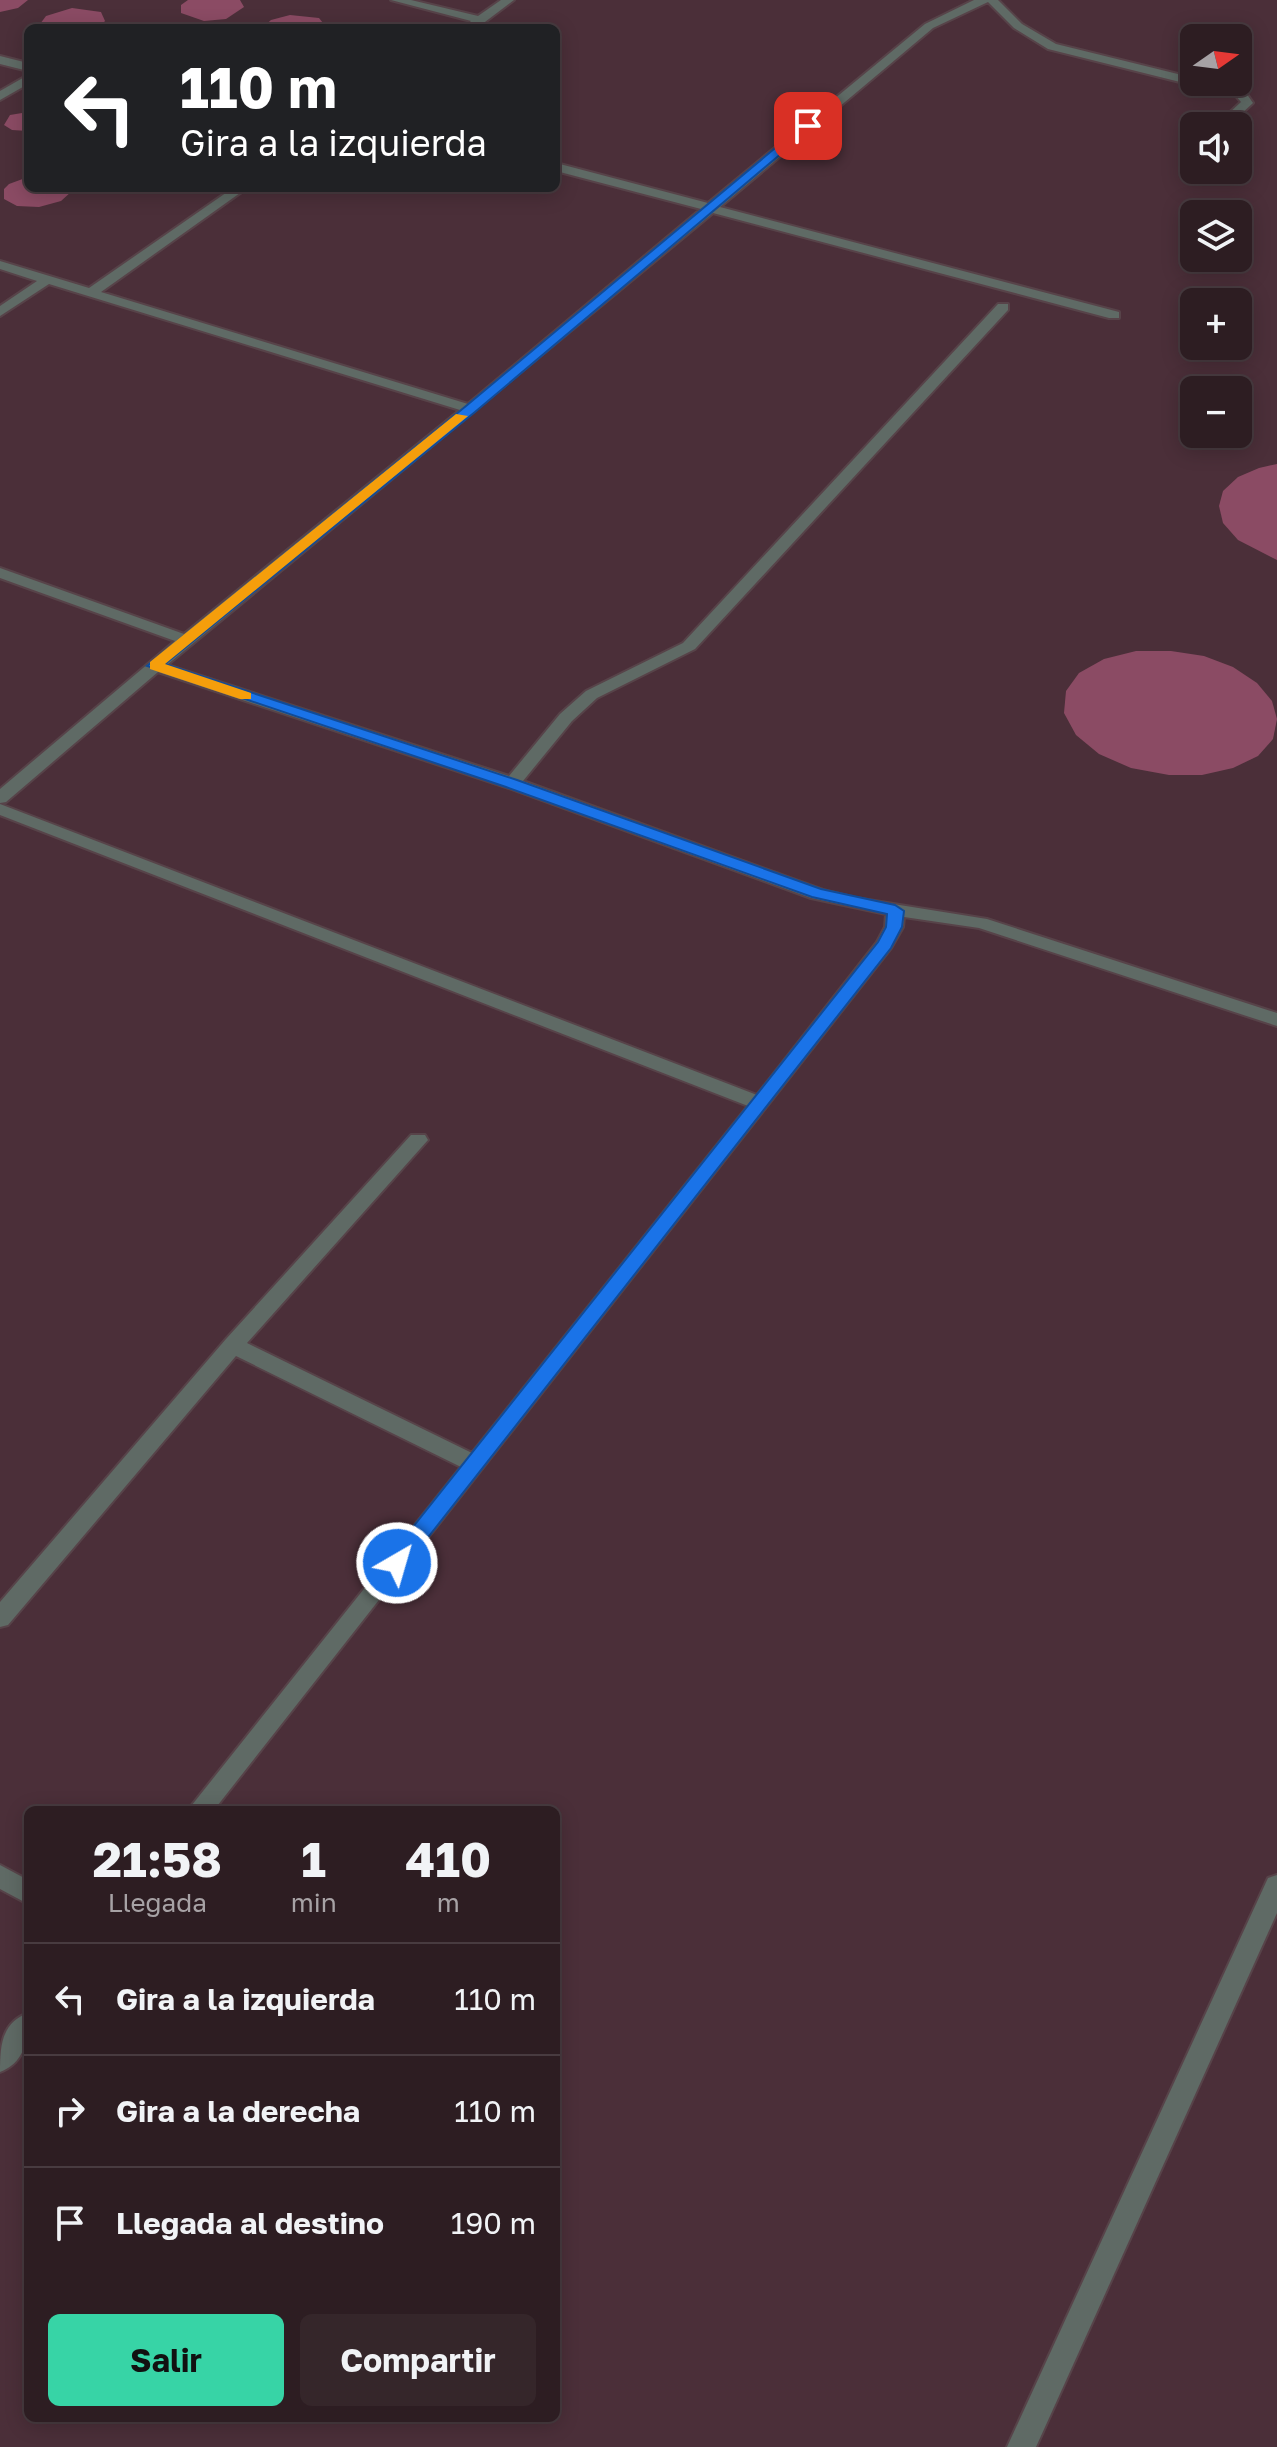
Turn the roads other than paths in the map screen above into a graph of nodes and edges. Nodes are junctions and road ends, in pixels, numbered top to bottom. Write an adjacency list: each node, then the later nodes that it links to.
1 (397, 0): 5 (lane)
2 (508, 0): 5 (lane)
3 (983, 0): 15 (lane)
4 (992, 0): 8 (lane)
5 (474, 24)
6 (0, 60): 7 (lane)
7 (24, 66)
8 (1180, 78)
9 (24, 81): 10 (lane)
10 (0, 96)
11 (1244, 96): 12 (lane)
12 (1237, 112)
13 (560, 168): 15 (lane)
14 (235, 192): 18 (lane)
15 (711, 207): 21 (lane); 22 (lane)
16 (0, 265): 17 (lane)
17 (47, 280): 18 (lane); 20 (lane)
18 (89, 294): 22 (lane)
19 (1003, 307): 26 (lane)
20 (0, 312)
21 (1114, 315)
22 (470, 409): 24 (lane)
23 (0, 573): 24 (lane)
24 (186, 640): 25 (lane)
25 (155, 666): 26 (lane); 27 (lane)
26 (512, 783): 29 (lane)
27 (0, 798)
28 (0, 809): 31 (lane)
29 (895, 911): 30 (lane); 31 (lane)
30 (1277, 1020)
31 (761, 1104): 34 (lane)
32 (418, 1140): 33 (lane)
33 (233, 1345): 34 (lane); 35 (lane)
34 (475, 1464): 36 (lane)
35 (0, 1618)
36 (203, 1806)
37 (0, 1876): 39 (lane)
38 (1277, 1886): 42 (lane)
39 (24, 1891)
40 (24, 2030): 41 (lane)
41 (0, 2060)
42 (1021, 2447)

